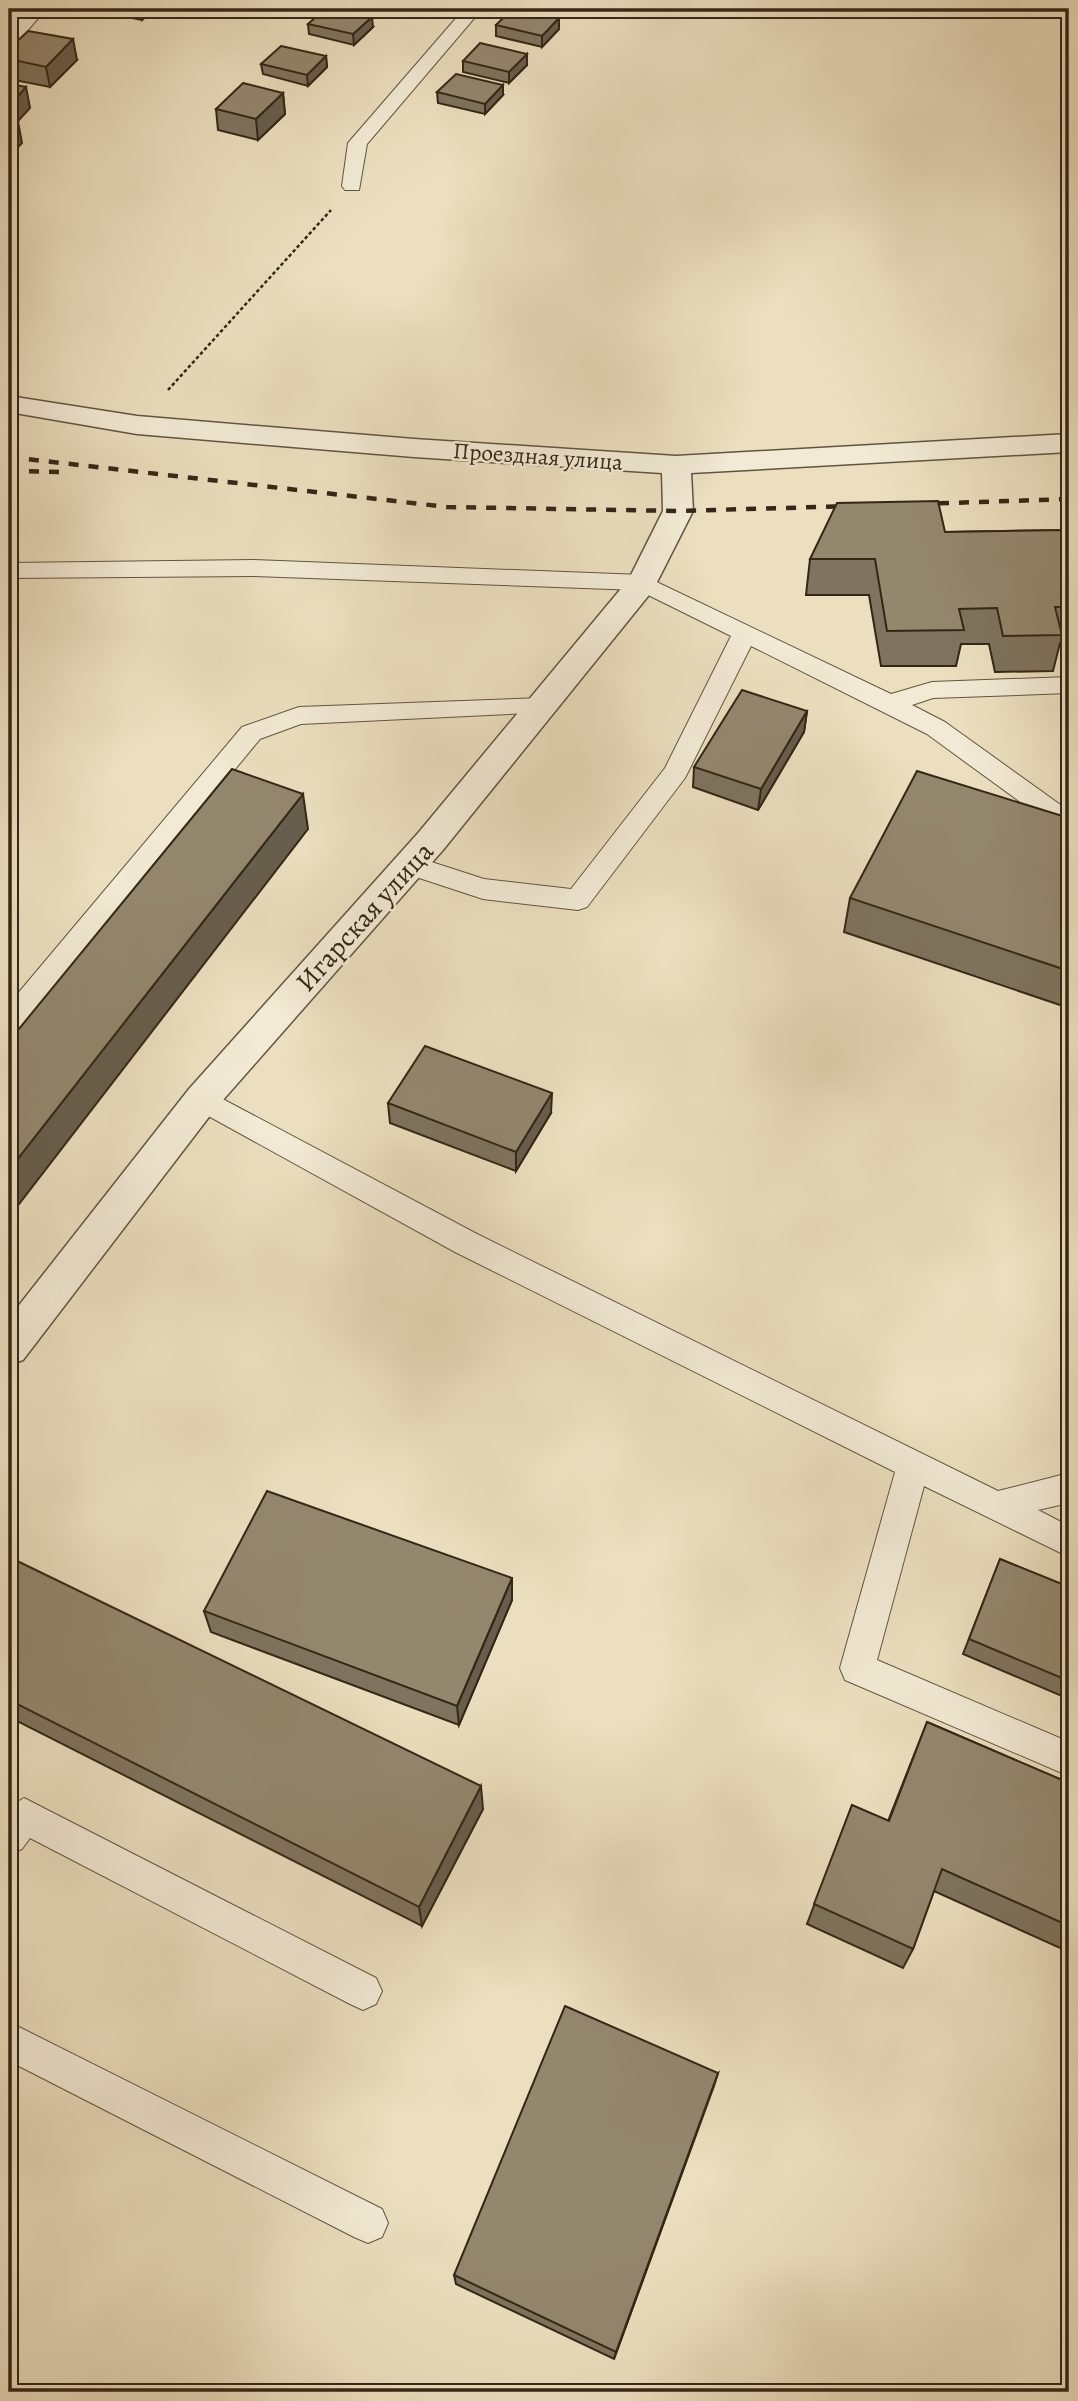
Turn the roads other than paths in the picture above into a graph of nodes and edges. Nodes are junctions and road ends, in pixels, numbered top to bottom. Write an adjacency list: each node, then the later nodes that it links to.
1 (37, 9): 3 (lane)
2 (473, 9): 4 (lane)
3 (9, 41)
4 (352, 186)
5 (9, 404): 7 (street, Проездная улица)
6 (1069, 443): 7 (street, Проездная улица)
7 (676, 465): 9 (street, Игарская улица)
8 (9, 571): 9 (lane)
9 (642, 583): 10 (lane); 13 (street, Игарская улица)
10 (745, 633): 12 (lane); 15 (lane)
11 (1069, 685): 12 (lane)
12 (889, 703): 14 (lane)
13 (543, 706): 15 (street, Игарская улица); 16 (lane)
14 (1069, 824)
15 (410, 865): 17 (street, Игарская улица)
16 (9, 1023)
17 (202, 1099): 18 (street, Игарская улица); 19 (lane)
18 (9, 1348)
19 (913, 1465): 21 (lane); 23 (lane)
20 (1069, 1488): 21 (lane)
21 (997, 1506): 22 (lane)
22 (1069, 1542)
23 (1069, 1759)
24 (9, 1836): 25 (lane)
25 (363, 1991)
26 (9, 2041): 27 (lane)
27 (368, 2223)

